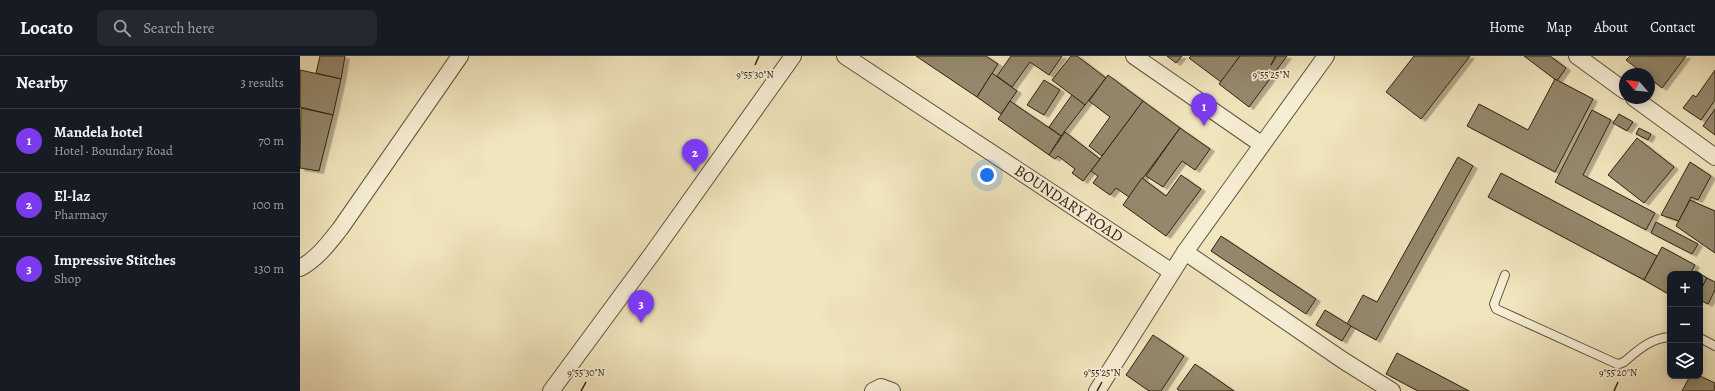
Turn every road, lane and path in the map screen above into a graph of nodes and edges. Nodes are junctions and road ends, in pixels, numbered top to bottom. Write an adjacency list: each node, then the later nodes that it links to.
1 (460, 56): 12 (street)
2 (793, 56): 18 (street)
3 (845, 56): 13 (street, BOUNDARY ROAD)
4 (1134, 56): 9 (street)
5 (1326, 56): 9 (street)
6 (1577, 56): 7 (street)
7 (1619, 87)
8 (1642, 104): 10 (street)
9 (1261, 144): 11 (street)
10 (1715, 157)
11 (1185, 252): 13 (street); 22 (street)
12 (300, 268)
13 (1172, 272): 21 (street)
14 (1504, 275): 15 (lane)
15 (1667, 337)
16 (1703, 340): 17 (lane)
17 (1715, 346)
18 (551, 391)
19 (873, 391): 20 (street)
20 (892, 391)
21 (1097, 391)
22 (1392, 391)

